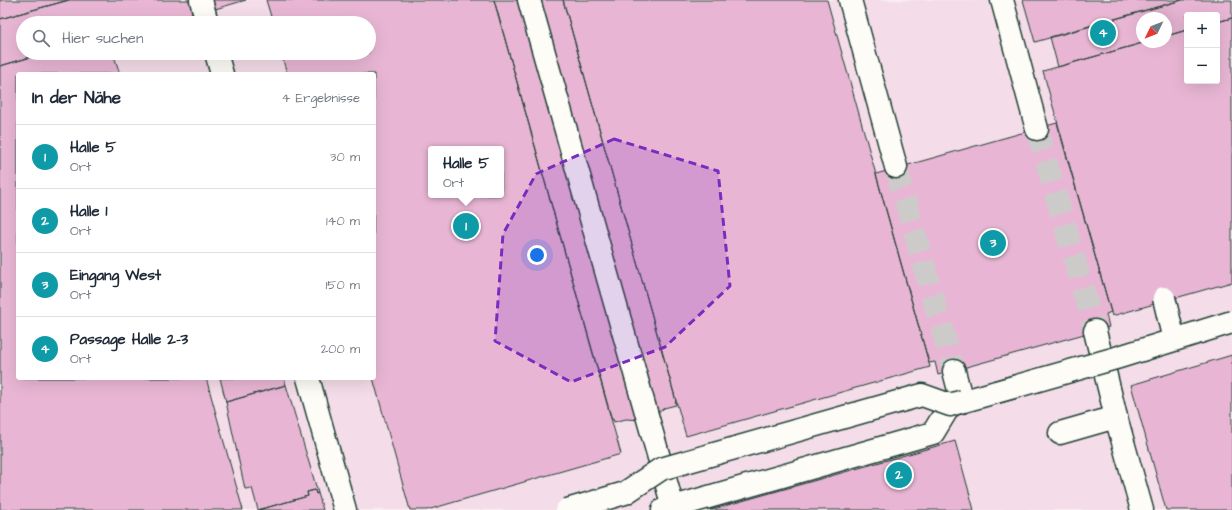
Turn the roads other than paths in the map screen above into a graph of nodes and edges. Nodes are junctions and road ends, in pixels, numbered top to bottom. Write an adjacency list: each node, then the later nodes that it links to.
1 (201, 0): 5 (lane)
2 (528, 0): 20 (lane)
3 (850, 0): 9 (lane)
4 (1002, 0): 8 (lane)
5 (205, 16)
6 (218, 60): 7 (lane)
7 (221, 72)
8 (1037, 129)
9 (896, 167)
10 (1164, 295): 13 (lane, bridge)
11 (1232, 322): 13 (lane, bridge)
12 (1095, 331): 14 (lane)
13 (1174, 340): 14 (lane); 21 (lane, bridge)
14 (1102, 363): 17 (lane); 18 (lane)
15 (954, 371): 17 (lane)
16 (309, 380): 23 (lane)
17 (956, 404): 20 (lane); 22 (lane)
18 (1116, 417): 19 (lane); 25 (lane)
19 (1060, 433)
20 (661, 468): 21 (lane); 22 (lane)
21 (625, 493): 24 (lane, bridge)
22 (668, 509)
23 (345, 510)
24 (566, 510)
25 (1142, 510)

